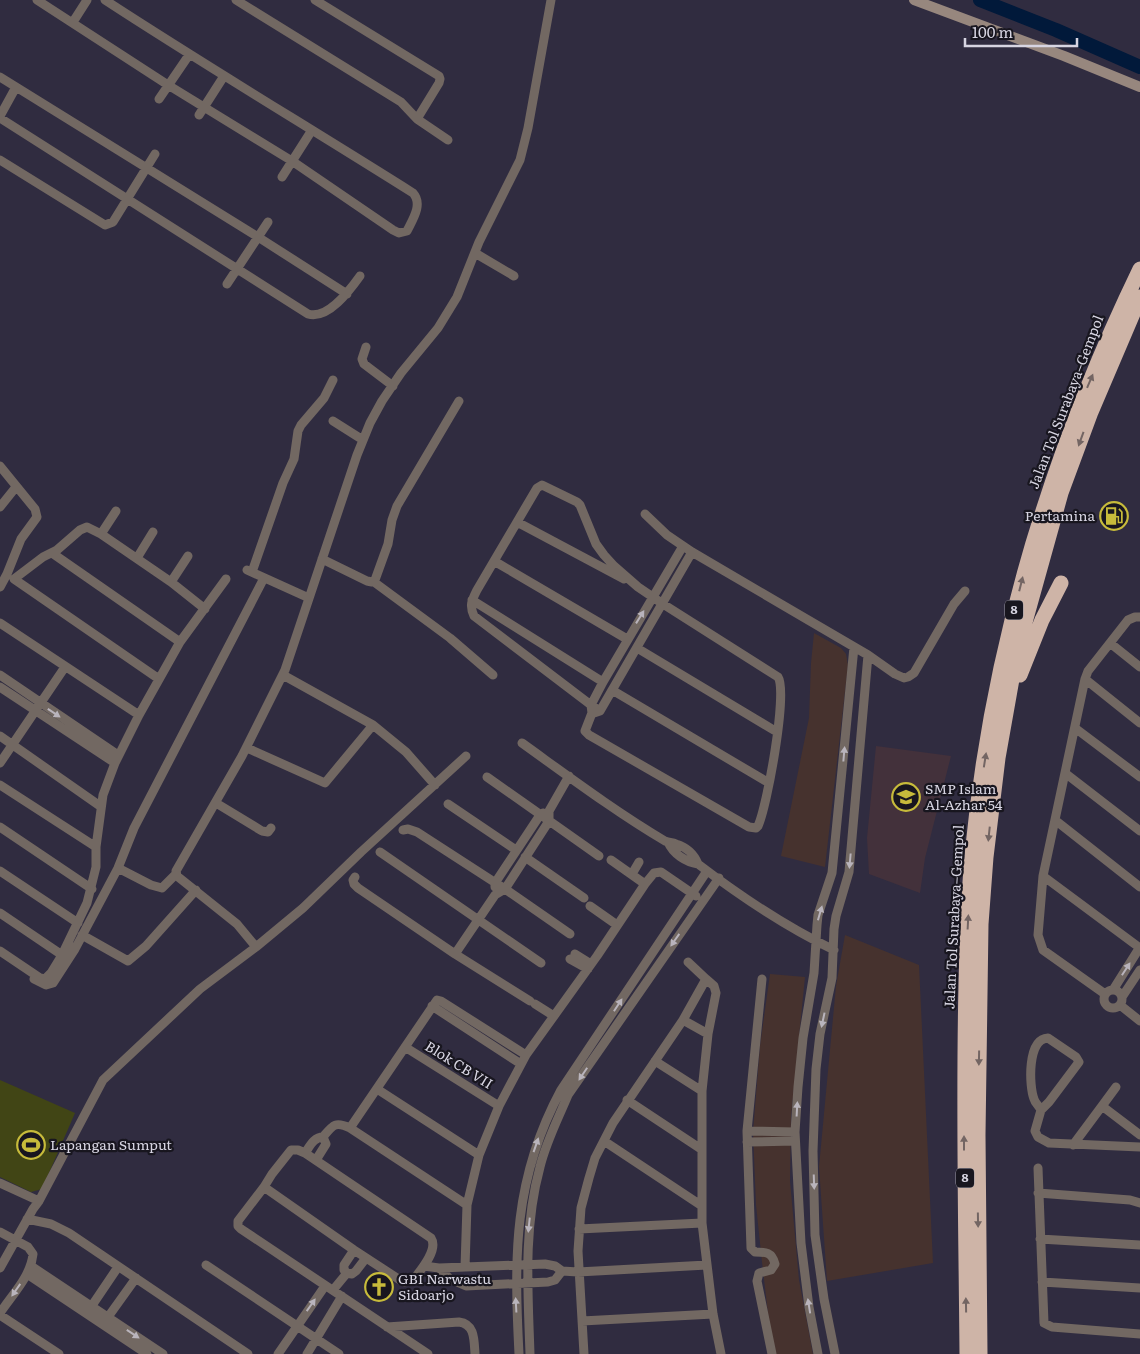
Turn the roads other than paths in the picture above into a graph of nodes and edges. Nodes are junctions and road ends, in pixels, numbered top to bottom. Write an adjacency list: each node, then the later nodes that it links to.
1 (37, 0): 8 (street)
2 (87, 0): 8 (street)
3 (105, 0): 9 (street)
4 (236, 0): 19 (street)
5 (315, 0): 19 (street)
6 (551, 0): 30 (street)
7 (914, 0): 14 (street)
8 (73, 22): 12 (street)
9 (189, 55): 10 (street); 12 (street)
10 (224, 76): 16 (street); 20 (street)
11 (0, 77): 13 (street)
12 (168, 85): 15 (street); 16 (street)
13 (16, 87): 18 (street); 25 (street)
14 (1140, 87)
15 (159, 99)
16 (204, 106): 17 (street); 24 (street)
17 (199, 115)
18 (0, 117): 27 (street)
19 (418, 120): 21 (street)
20 (312, 130): 24 (street); 24 (street)
21 (448, 140)
22 (155, 154): 25 (street)
23 (0, 160): 27 (street)
24 (292, 161): 26 (street)
25 (146, 168): 27 (street); 29 (street)
26 (282, 177)
27 (126, 199): 31 (street)
28 (268, 222): 29 (street)
29 (258, 237): 31 (street); 36 (street)
30 (475, 253): 34 (street); 40 (street)
31 (237, 268): 35 (street); 36 (street)
32 (1140, 269): 270 (highway, Jalan Tol Surabaya–Gempol / 8, one-way to 32)
33 (360, 276): 36 (street)
34 (514, 276)
35 (227, 284)
36 (347, 294)
37 (1140, 297): 91 (highway, Jalan Tol Surabaya–Gempol / 8, one-way to 91)
38 (366, 347): 40 (street)
39 (333, 380): 59 (street)
40 (393, 386): 43 (street)
41 (459, 401): 63 (street)
42 (333, 421): 43 (street)
43 (363, 440): 57 (street)
44 (0, 466): 45 (street)
45 (16, 487): 46 (street); 61 (street)
46 (0, 508)
47 (116, 511): 51 (street)
48 (645, 514): 52 (street)
49 (517, 522): 58 (street); 65 (street); 65 (street)
50 (153, 532): 56 (street)
51 (101, 534): 54 (street); 56 (street)
52 (683, 546): 53 (street); 68 (street)
53 (692, 552): 70 (street); 77 (street)
54 (52, 553): 61 (street); 75 (street)
55 (188, 556): 62 (street)
56 (137, 558): 62 (street)
57 (322, 559): 63 (street); 67 (street)
58 (494, 561): 69 (street); 74 (street)
59 (264, 578): 67 (street); 134 (street)
60 (226, 579): 71 (street)
61 (5, 580): 87 (street)
62 (171, 582): 71 (street)
63 (374, 582): 86 (street)
64 (1061, 583): 91 (highway)
65 (638, 587): 68 (street)
66 (966, 591): 79 (street)
67 (309, 598): 84 (street)
68 (653, 598): 70 (street); 74 (street, one-way to 68)
69 (472, 600): 89 (street); 94 (street)
70 (663, 604): 78 (street); 99 (street)
71 (205, 609): 75 (street)
72 (1140, 617): 76 (street)
73 (0, 623): 81 (street)
74 (627, 639): 80 (street)
75 (180, 642): 87 (street)
76 (1110, 643): 82 (street); 88 (street)
77 (854, 647): 79 (street); 125 (street, one-way to 77)
78 (637, 648): 83 (street); 99 (street)
79 (868, 655): 126 (street)
80 (613, 664): 83 (street); 89 (street)
81 (66, 667): 93 (street); 95 (street)
82 (1140, 667)
83 (624, 670): 92 (street)
84 (283, 674): 97 (street); 103 (street)
85 (0, 675): 93 (street)
86 (493, 676)
87 (159, 679): 95 (street)
88 (1085, 679): 96 (street); 98 (street)
89 (603, 682): 94 (street)
90 (0, 687): 93 (street)
91 (1010, 689): 271 (highway, Jalan Tol Surabaya–Gempol / 8, one-way to 271)
92 (612, 690): 94 (street); 111 (street)
93 (37, 707): 102 (street); 105 (street)
94 (594, 710): 111 (street)
95 (139, 715): 105 (street)
96 (1140, 723)
97 (373, 725): 103 (street); 113 (street)
98 (1075, 728): 107 (street); 110 (street)
99 (777, 732): 111 (street)
100 (0, 736): 102 (street)
101 (522, 742): 108 (street)
102 (13, 744): 106 (street); 116 (street)
103 (247, 748): 114 (street)
104 (466, 756): 113 (street)
105 (117, 759): 116 (street)
106 (0, 763)
107 (1065, 773): 119 (street); 124 (street)
108 (569, 776): 117 (street); 136 (street)
109 (487, 777): 118 (street)
110 (1140, 777)
111 (769, 782)
112 (0, 785): 127 (street)
113 (435, 785): 161 (street)
114 (216, 803): 122 (street); 137 (street)
115 (448, 804): 128 (street)
116 (100, 806): 127 (street)
117 (549, 811): 118 (street); 120 (street)
118 (540, 815): 120 (street); 128 (street)
119 (1055, 820): 139 (street); 144 (street)
120 (549, 821): 130 (street); 131 (street)
121 (0, 827): 145 (street)
122 (271, 828)
123 (403, 830): 142 (street)
124 (1140, 831)
125 (836, 834): 126 (street); 159 (street, one-way to 125)
126 (852, 835): 163 (street, one-way to 163)
127 (96, 847): 145 (street)
128 (516, 850): 142 (street)
129 (380, 852): 154 (street)
130 (599, 856)
131 (525, 857): 146 (street); 150 (street)
132 (611, 860): 138 (street)
133 (639, 862): 138 (street)
134 (118, 868): 137 (street); 158 (street)
135 (0, 871): 155 (street)
136 (707, 871): 141 (street); 148 (street)
137 (176, 874): 147 (street)
138 (632, 874): 143 (street)
139 (1043, 876): 162 (street); 175 (street)
140 (355, 877): 165 (street)
141 (718, 878): 151 (street); 159 (street)
142 (495, 883): 146 (street); 149 (street)
143 (645, 884): 148 (street); 156 (street)
144 (1140, 887)
145 (92, 889): 155 (street)
146 (505, 889): 149 (street); 157 (street)
147 (196, 890): 158 (street); 161 (street)
148 (693, 893): 151 (street); 189 (street, one-way to 148)
149 (494, 895): 154 (street)
150 (584, 898)
151 (703, 900): 189 (street, one-way to 189)
152 (590, 906): 156 (street)
153 (0, 913): 166 (street)
154 (478, 919): 165 (street); 170 (street)
155 (78, 923): 160 (street)
156 (617, 925): 171 (street)
157 (570, 934)
158 (82, 935): 160 (street)
159 (816, 942): 163 (street); 196 (street, one-way to 159)
160 (72, 946): 166 (street); 167 (street)
161 (256, 947): 212 (street)
162 (1140, 948): 175 (street, one-way to 162)
163 (834, 950): 269 (street, one-way to 269)
164 (0, 951): 166 (street)
165 (454, 954): 178 (street)
166 (62, 955)
167 (0, 956)
168 (572, 956): 171 (street)
169 (688, 962): 173 (street)
170 (541, 963)
171 (590, 966): 178 (street)
172 (1140, 970): 176 (street)
173 (706, 979): 179 (street); 181 (street)
174 (762, 979): 195 (street)
175 (1109, 992): 176 (street); 176 (street)
176 (1121, 1001): 180 (street)
177 (432, 1006): 182 (street); 183 (street); 185 (street)
178 (554, 1016): 183 (street)
179 (683, 1020): 181 (street); 184 (street)
180 (1140, 1021)
181 (708, 1034): 188 (street)
182 (405, 1047): 187 (street); 191 (street, Blok CB VII)
183 (526, 1055): 185 (street)
184 (655, 1061): 188 (street); 190 (street)
185 (521, 1064): 191 (street)
186 (1116, 1087): 192 (street)
187 (377, 1089): 194 (street); 206 (street)
188 (702, 1091): 204 (street)
189 (564, 1093): 225 (street, one-way to 225); 227 (street, one-way to 189)
190 (627, 1100): 199 (street); 204 (street)
191 (499, 1106): 206 (street)
192 (1102, 1106): 197 (street); 202 (street)
193 (1041, 1110): 193 (street); 202 (street)
194 (350, 1128): 198 (street); 214 (street)
195 (747, 1131): 196 (street); 201 (street)
196 (796, 1132): 200 (street)
197 (1140, 1135)
198 (323, 1138): 205 (street); 207 (street)
199 (604, 1141): 215 (street); 218 (street)
200 (795, 1141): 201 (street); 268 (street, one-way to 200)
201 (748, 1142): 267 (street)
202 (1073, 1145): 203 (street)
203 (1140, 1147)
204 (701, 1149): 215 (street)
205 (305, 1153): 207 (street); 210 (street)
206 (479, 1155): 214 (street)
207 (316, 1160): 229 (street)
208 (1038, 1168): 211 (street)
209 (0, 1182): 212 (street)
210 (264, 1187): 223 (street); 242 (street)
211 (1038, 1193): 213 (street); 220 (street)
212 (40, 1201): 216 (street)
213 (1140, 1202)
214 (467, 1205): 231 (street)
215 (702, 1206): 217 (street)
216 (28, 1219): 221 (street); 230 (street)
217 (702, 1223): 218 (street); 228 (street)
218 (579, 1229): 236 (street)
219 (0, 1232): 221 (street)
220 (1040, 1239): 222 (street); 239 (street)
221 (16, 1240): 232 (street); 234 (street)
222 (1140, 1245)
223 (354, 1250): 224 (street); 237 (street)
224 (366, 1258): 229 (street); 237 (street)
225 (527, 1264): 227 (street); 235 (street); 241 (street)
226 (206, 1265): 250 (street)
227 (517, 1265): 231 (street); 240 (street)
228 (707, 1265): 236 (street); 247 (street)
229 (424, 1266): 233 (street)
230 (118, 1267): 238 (street); 245 (street)
231 (465, 1267): 233 (street)
232 (0, 1268)
233 (439, 1268): 240 (street)
234 (29, 1270): 245 (street); 246 (street, one-way to 246)
235 (562, 1271): 236 (street); 241 (street)
236 (578, 1272): 249 (street)
237 (347, 1273): 242 (street)
238 (136, 1278): 248 (street); 257 (street)
239 (1042, 1282): 243 (street); 252 (street)
240 (515, 1283): 241 (street); 263 (street, one-way to 240)
241 (527, 1283): 264 (street)
242 (329, 1288): 244 (street); 250 (street, one-way to 242)
243 (1140, 1288)
244 (342, 1296): 251 (street); 253 (street)
245 (94, 1312): 248 (street); 255 (street)
246 (0, 1314): 254 (street)
247 (713, 1314): 249 (street); 266 (street)
248 (108, 1317): 256 (street, one-way to 256)
249 (582, 1320): 265 (street)
250 (296, 1326): 253 (street); 258 (street)
251 (387, 1327): 261 (street); 262 (street)
252 (1140, 1334)
253 (316, 1339): 259 (street); 260 (street)
254 (60, 1354)
255 (147, 1354)
256 (163, 1354)
257 (248, 1354)
258 (278, 1354)
259 (306, 1354)
260 (339, 1354)
261 (428, 1354)
262 (475, 1354)
263 (519, 1354)
264 (530, 1354)
265 (584, 1354)
266 (721, 1354)
267 (772, 1354)
268 (818, 1354)
269 (834, 1354)
270 (967, 1354)
271 (980, 1354)

